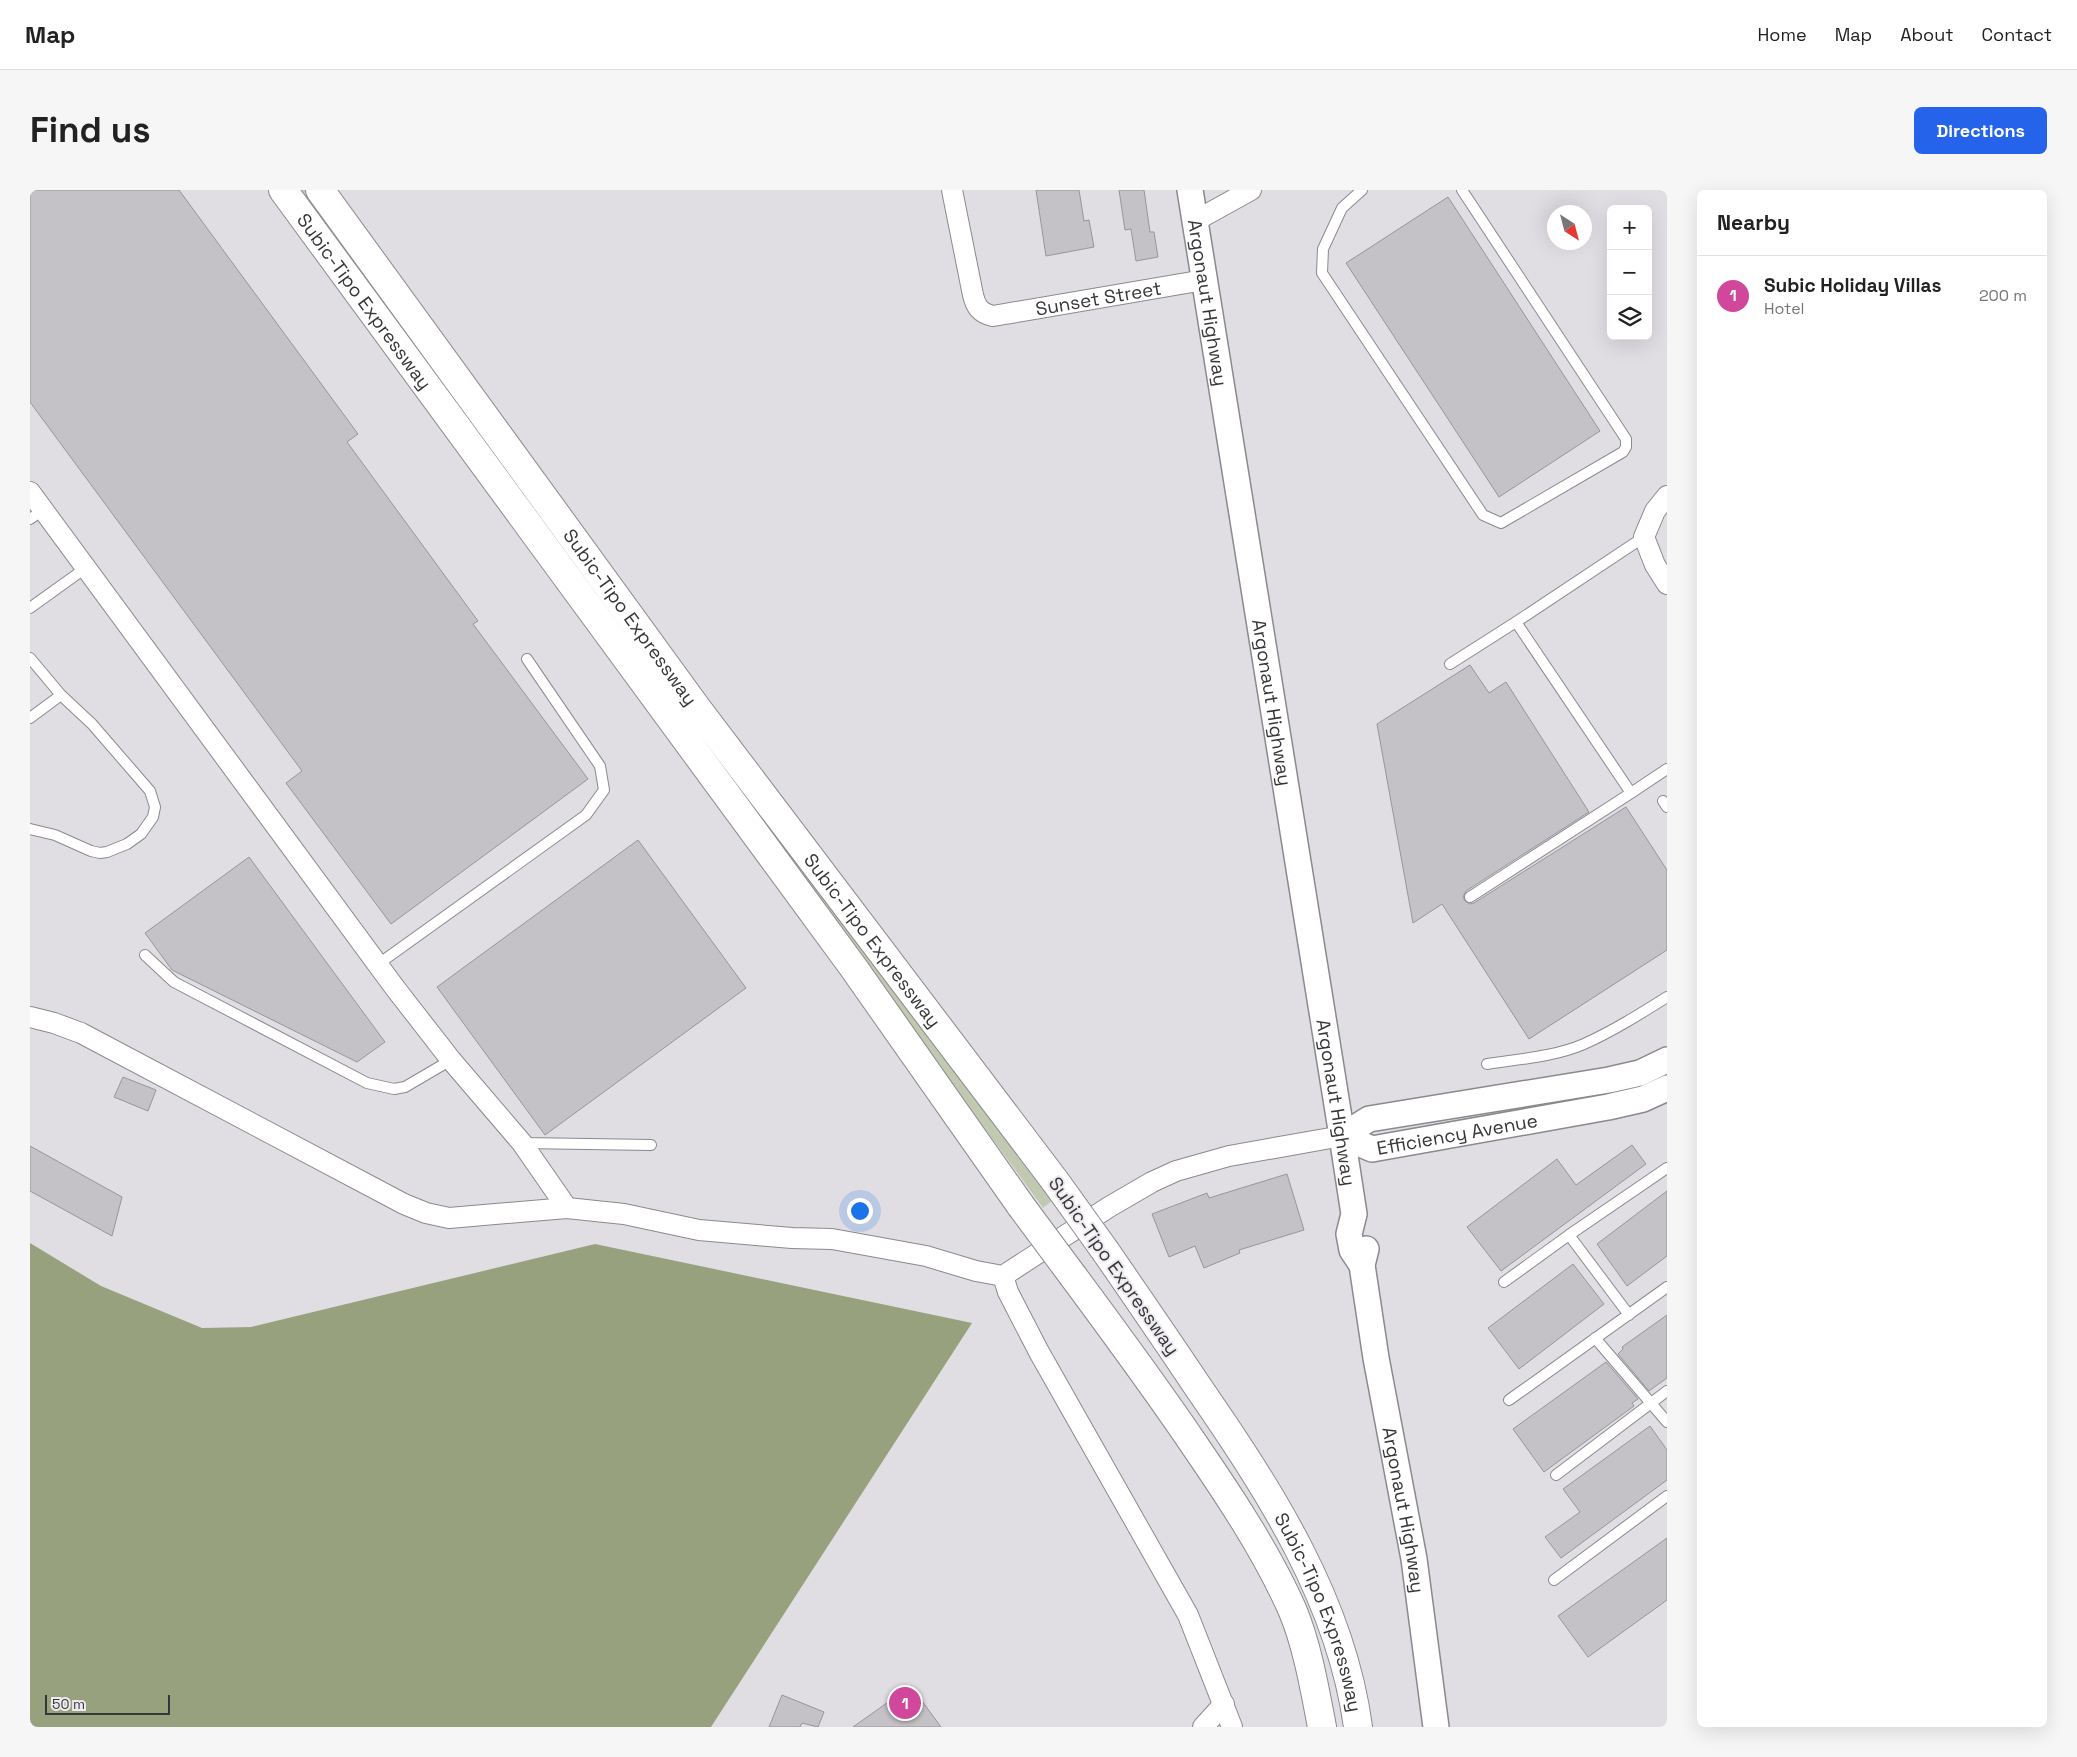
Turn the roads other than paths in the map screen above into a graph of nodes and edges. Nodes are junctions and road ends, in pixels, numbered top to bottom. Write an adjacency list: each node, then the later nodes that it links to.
1 (283, 190): 56 (highway, Subic-Tipo Expressway, bridge)
2 (320, 190): 57 (highway, Subic-Tipo Expressway, bridge)
3 (952, 190): 9 (street, Sunset Street)
4 (1190, 190): 8 (street, Argonaut Highway)
5 (1250, 190): 8 (street)
6 (1362, 190): 7 (lane)
7 (1462, 190)
8 (1196, 221): 9 (street, Argonaut Highway)
9 (1204, 280): 35 (street, Argonaut Highway)
10 (30, 492): 12 (street)
11 (1667, 496): 13 (street)
12 (37, 514): 14 (street)
13 (1644, 537): 15 (street); 17 (lane)
14 (86, 567): 16 (lane); 28 (street)
15 (1667, 584)
16 (31, 605)
17 (1516, 622): 20 (lane); 24 (lane)
18 (30, 658): 21 (lane)
19 (527, 659): 28 (lane)
20 (1450, 664)
21 (61, 695): 22 (lane); 25 (lane)
22 (30, 718)
23 (1667, 769): 24 (lane)
24 (1631, 793): 26 (lane)
25 (30, 828)
26 (1470, 897)
27 (145, 955): 31 (lane)
28 (377, 964): 31 (street)
29 (1667, 997): 33 (lane)
30 (30, 1017): 39 (street)
31 (451, 1060): 36 (street)
32 (1667, 1060): 35 (street, Efficiency Avenue)
33 (1487, 1064)
34 (1667, 1088): 35 (street, Efficiency Avenue)
35 (1342, 1136): 41 (street); 58 (street, Argonaut Highway)
36 (522, 1142): 37 (lane); 39 (street)
37 (651, 1144)
38 (1667, 1168): 40 (lane)
39 (567, 1208): 41 (street)
40 (1569, 1235): 42 (lane); 44 (lane)
41 (1003, 1276): 53 (street)
42 (1504, 1282)
43 (1667, 1287): 44 (lane)
44 (1629, 1315): 45 (lane)
45 (1595, 1338): 47 (lane); 48 (lane)
46 (1667, 1391): 48 (lane)
47 (1509, 1400)
48 (1651, 1403): 49 (lane); 50 (lane)
49 (1667, 1422)
50 (1556, 1475)
51 (1667, 1496): 52 (lane)
52 (1554, 1580)
53 (1224, 1704): 54 (street); 55 (street)
54 (1203, 1727)
55 (1232, 1727)
56 (1322, 1727)
57 (1358, 1727)
58 (1436, 1727)

